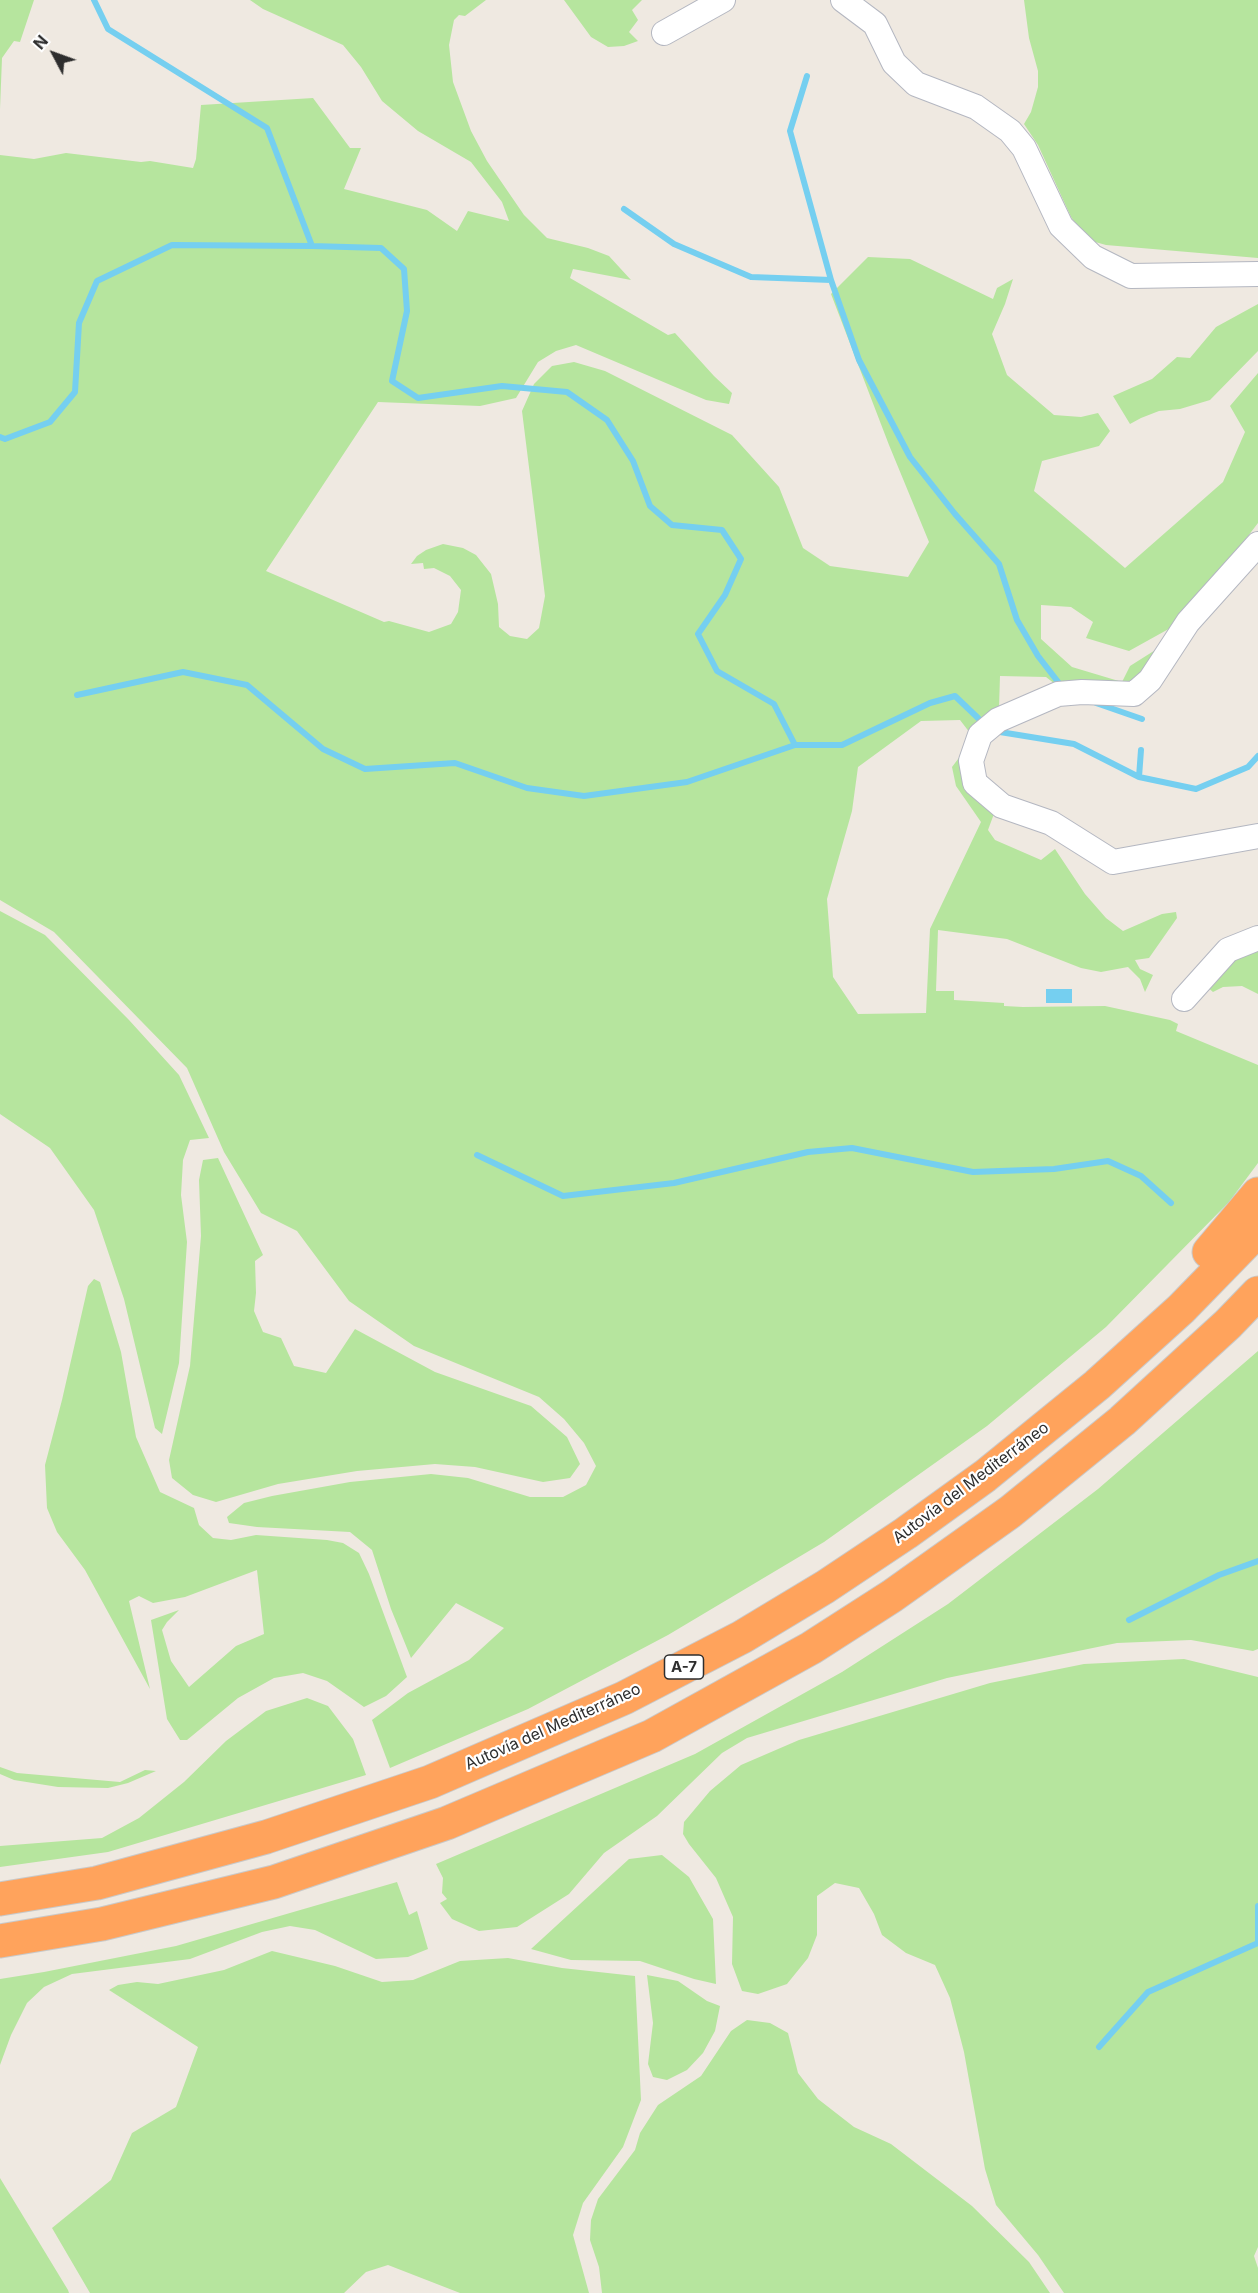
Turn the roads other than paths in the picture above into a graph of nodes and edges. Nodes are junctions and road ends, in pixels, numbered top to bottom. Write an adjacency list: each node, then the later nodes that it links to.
1 (723, 0): 3 (street)
2 (843, 0): 4 (street)
3 (664, 33)
4 (1258, 274)
5 (1258, 544): 6 (street)
6 (1258, 836)
7 (1258, 938): 8 (street)
8 (1184, 999)
9 (1258, 1194): 13 (highway)
10 (1258, 1230): 13 (highway, Autovía del Mediterráneo / A-7)
11 (1258, 1293): 14 (highway)
12 (1258, 1324): 14 (highway)
13 (1097, 1385): 15 (highway, Autovía del Mediterráneo / A-7)
14 (1070, 1464): 16 (highway)
15 (0, 1899)
16 (0, 1941)

